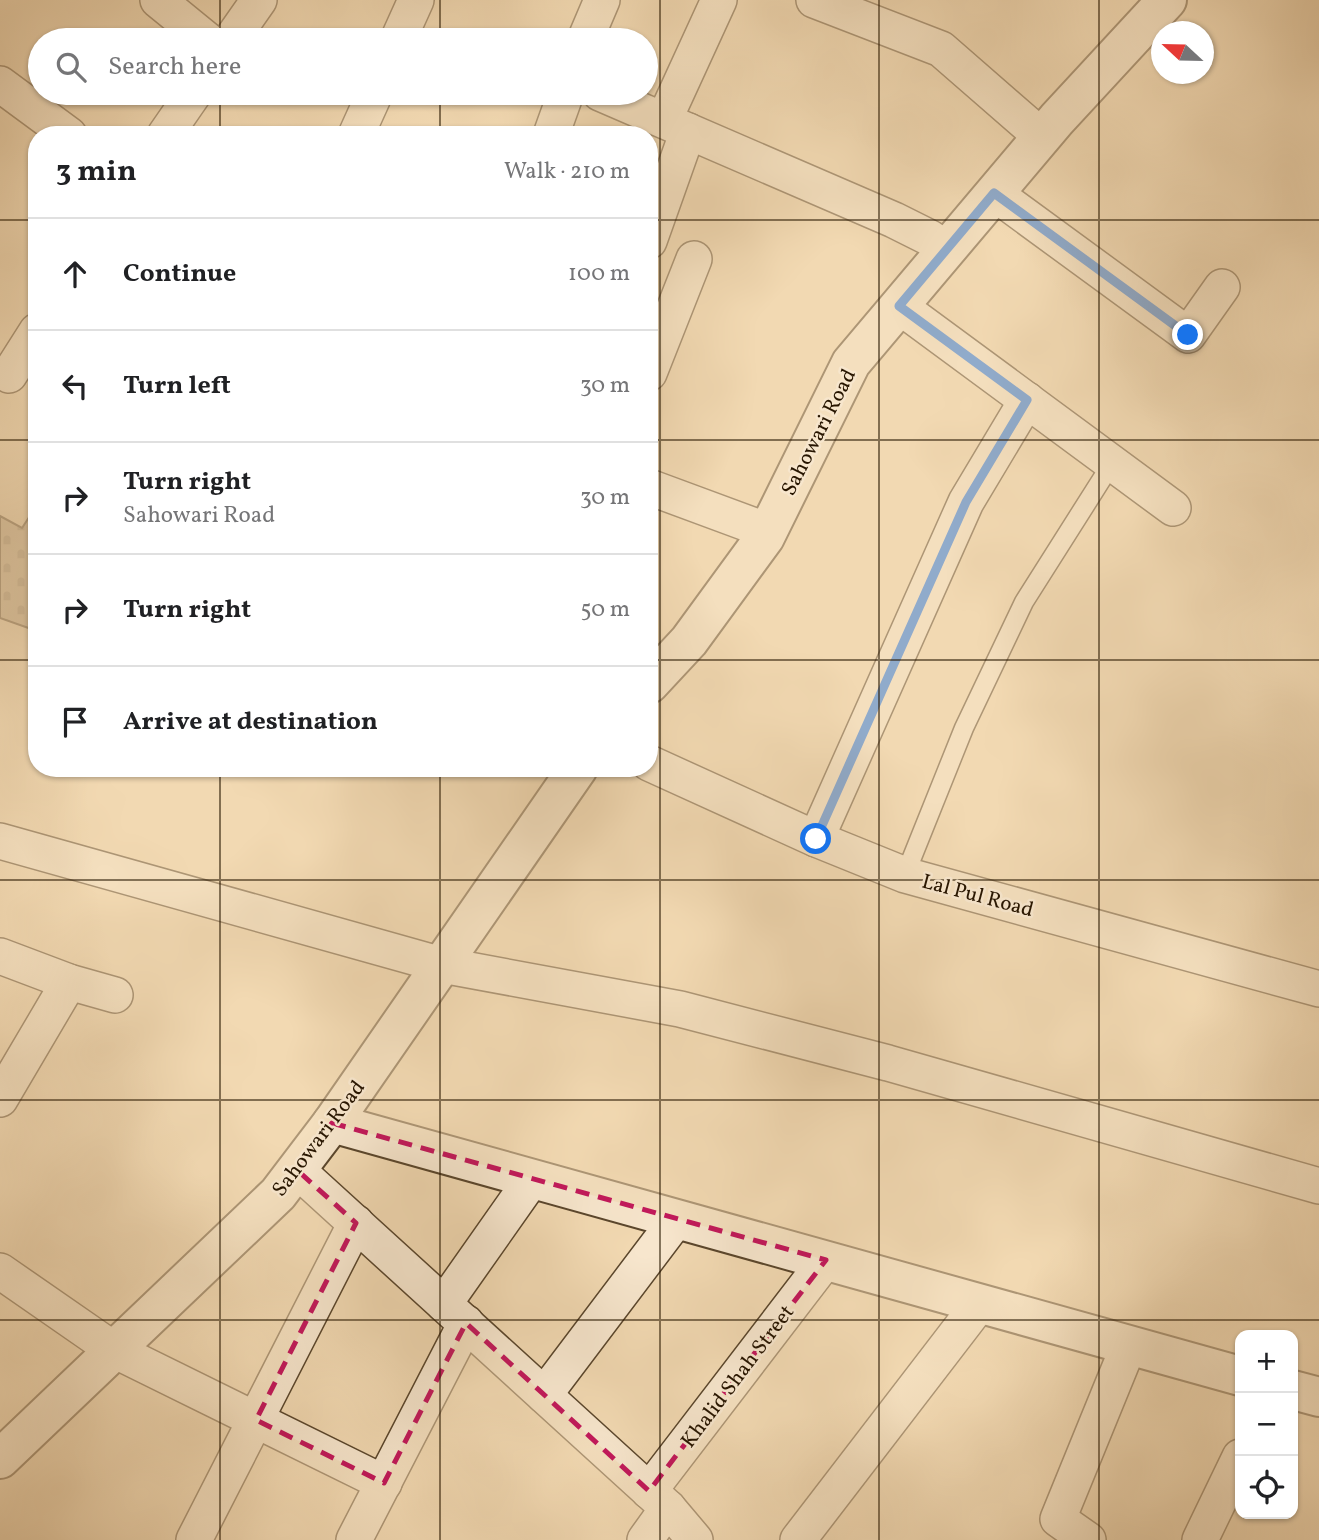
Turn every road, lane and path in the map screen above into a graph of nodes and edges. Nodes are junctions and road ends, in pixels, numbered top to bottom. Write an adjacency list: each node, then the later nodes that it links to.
1 (158, 0): 8 (street)
2 (259, 0): 9 (street)
3 (416, 0): 10 (street)
4 (602, 0): 11 (street)
5 (719, 0): 23 (street)
6 (814, 0): 24 (street)
7 (1153, 4): 24 (street, Sahowari Road)
8 (192, 28)
9 (239, 28)
10 (403, 28)
11 (590, 28)
12 (0, 84): 13 (street)
13 (28, 105)
14 (28, 105): 19 (street)
15 (186, 105): 20 (street)
16 (370, 105): 21 (street)
17 (562, 105): 22 (street)
18 (628, 105): 23 (street)
19 (57, 126)
20 (171, 126)
21 (360, 126)
22 (554, 126)
23 (676, 126): 26 (street); 27 (street)
24 (1042, 137): 25 (street, Sahowari Road)
25 (994, 193): 27 (street, Sahowari Road); 29 (street)
26 (658, 203)
27 (947, 249): 30 (street, Sahowari Road)
28 (694, 259): 32 (street)
29 (1222, 287)
30 (899, 306): 34 (street); 38 (street, Sahowari Road)
31 (28, 345): 33 (street)
32 (658, 350)
33 (9, 375)
34 (1027, 400): 35 (street); 42 (street)
35 (1112, 463): 37 (street); 44 (lane)
36 (658, 490): 38 (street)
37 (1173, 508)
38 (768, 531): 39 (street, Sahowari Road)
39 (658, 674)
40 (658, 767): 42 (street, Lal Pul Road)
41 (572, 777): 46 (street, Sahowari Road)
42 (816, 839): 44 (street, Lal Pul Road)
43 (0, 841): 46 (street)
44 (905, 875): 48 (street, Lal Pul Road)
45 (0, 956): 47 (street)
46 (442, 965): 51 (street, Sahowari Road); 54 (street)
47 (69, 982): 49 (street); 50 (street)
48 (1319, 989)
49 (115, 995)
50 (0, 1099)
51 (332, 1123): 52 (street, Sahowari Road); 53 (street)
52 (297, 1170): 56 (street); 62 (street, Sahowari Road)
53 (532, 1179): 55 (street); 60 (street)
54 (1319, 1186)
55 (677, 1219): 57 (street); 65 (street)
56 (356, 1223): 60 (street); 67 (street)
57 (825, 1261): 59 (street); 71 (street, Khalid Shah Street)
58 (0, 1271): 62 (street)
59 (979, 1303): 61 (street); 77 (street)
60 (455, 1314): 65 (street); 70 (street)
61 (1129, 1345): 63 (street); 72 (street)
62 (114, 1350): 67 (street); 68 (street, Sahowari Road)
63 (1235, 1375)
64 (1298, 1391): 66 (street)
65 (544, 1395): 71 (street)
66 (1319, 1397)
67 (256, 1420): 70 (street); 73 (street)
68 (4, 1448)
69 (1235, 1467): 79 (street)
70 (384, 1483): 74 (street)
71 (658, 1499): 75 (street, Khalid Shah Street); 76 (street)
72 (1047, 1529): 78 (street)
73 (194, 1540)
74 (354, 1540)
75 (645, 1540)
76 (695, 1540)
77 (798, 1540)
78 (1088, 1540)
79 (1200, 1540)

